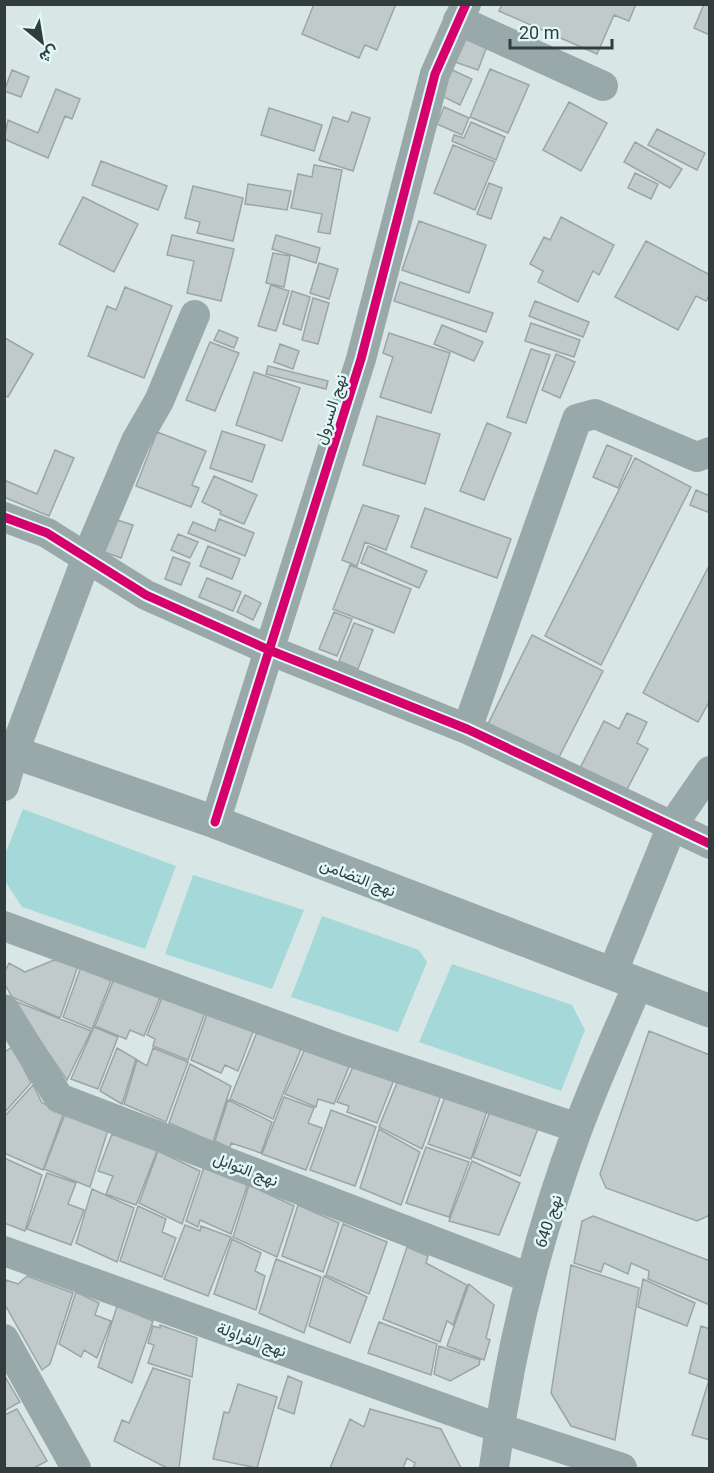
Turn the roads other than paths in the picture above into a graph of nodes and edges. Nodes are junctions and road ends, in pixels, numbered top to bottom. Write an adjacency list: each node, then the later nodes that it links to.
1 (462, 12): 2 (street); 7 (street, نهج السرول)
2 (603, 86)
3 (195, 315): 6 (street)
4 (710, 452): 8 (street)
5 (4, 517): 6 (street)
6 (87, 556): 7 (street); 9 (street)
7 (269, 650): 8 (street); 12 (street, نهج السرول)
8 (467, 729): 13 (street)
9 (9, 750): 11 (street); 12 (street, نهج التضامن)
10 (710, 771): 13 (street, نهج 640)
11 (4, 786)
12 (215, 822): 16 (street, نهج التضامن)
13 (672, 826): 14 (street); 16 (street, نهج 640)
14 (710, 844)
15 (4, 926): 19 (street)
16 (625, 979): 18 (street, نهج التضامن); 19 (street, نهج 640)
17 (4, 1010): 21 (street, نهج التوابل)
18 (710, 1011)
19 (578, 1128): 21 (street, نهج 640)
20 (4, 1251): 23 (street, نهج الفراولة)
21 (530, 1278): 23 (street, نهج 640)
22 (4, 1339): 24 (street)
23 (499, 1428): 25 (street, نهج 640); 26 (street, نهج الفراولة)
24 (76, 1468)
25 (494, 1468)
26 (622, 1468)

